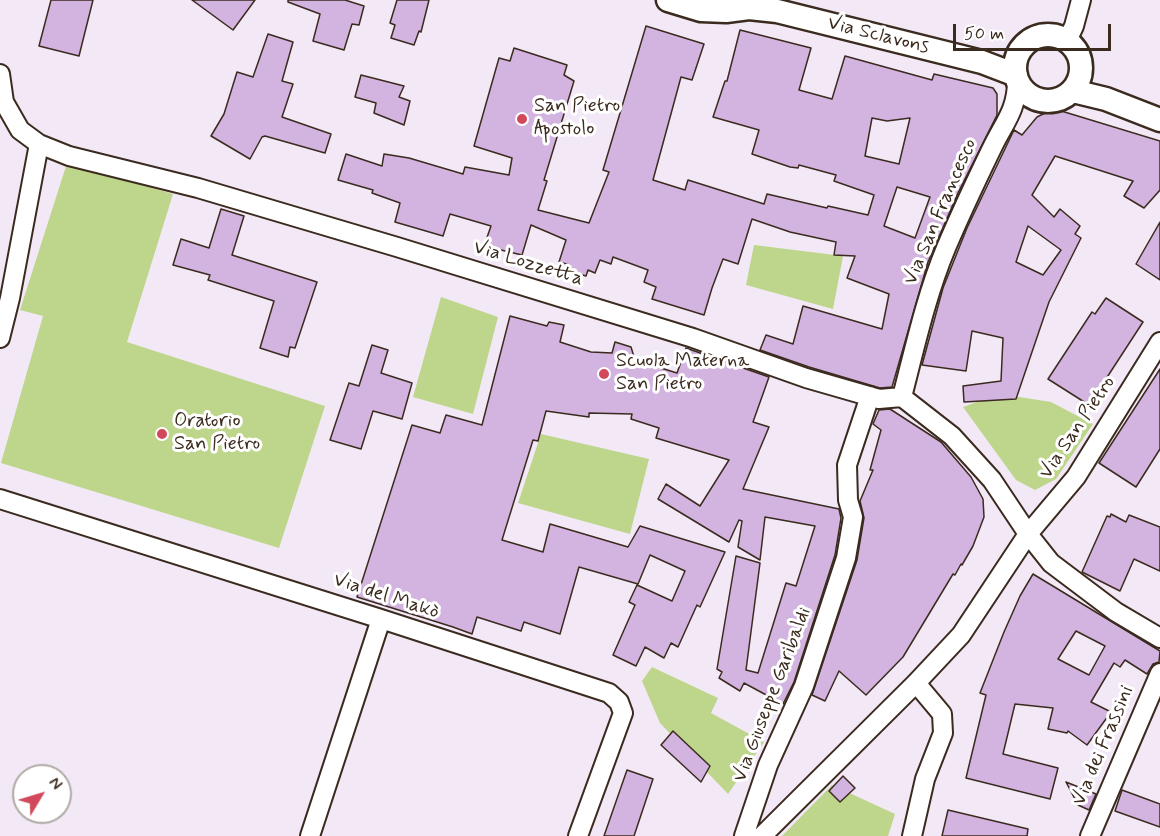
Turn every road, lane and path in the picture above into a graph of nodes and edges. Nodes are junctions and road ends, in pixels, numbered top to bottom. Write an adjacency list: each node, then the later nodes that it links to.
1 (668, 0): 4 (street, Via Sclavons)
2 (1081, 0): 3 (street)
3 (1067, 41): 4 (street, Via Sclavons); 6 (street)
4 (1017, 70): 6 (street); 14 (street, Via San Francesco)
5 (0, 74): 9 (street, Via Lozzetta)
6 (1077, 81): 7 (street)
7 (1160, 120)
8 (0, 127): 9 (street)
9 (20, 130): 10 (street, Via Lozzetta)
10 (39, 144): 11 (street); 13 (street, Via Lozzetta)
11 (0, 338)
12 (1160, 342): 16 (street, Via San Pietro)
13 (870, 396): 14 (street, Via Lozzetta); 23 (street, Via Giuseppe Garibaldi)
14 (902, 397): 16 (street)
15 (0, 499): 17 (street, Via del Makò)
16 (1028, 534): 18 (street); 20 (street, Via San Pietro)
17 (381, 619): 21 (street); 22 (street, Via del Makò)
18 (1160, 638)
19 (1160, 674): 26 (street, Via dei Frassini)
20 (916, 683): 24 (street, Via San Pietro); 25 (street)
21 (310, 836)
22 (578, 836)
23 (744, 836)
24 (762, 836)
25 (912, 836)
26 (1090, 836)

